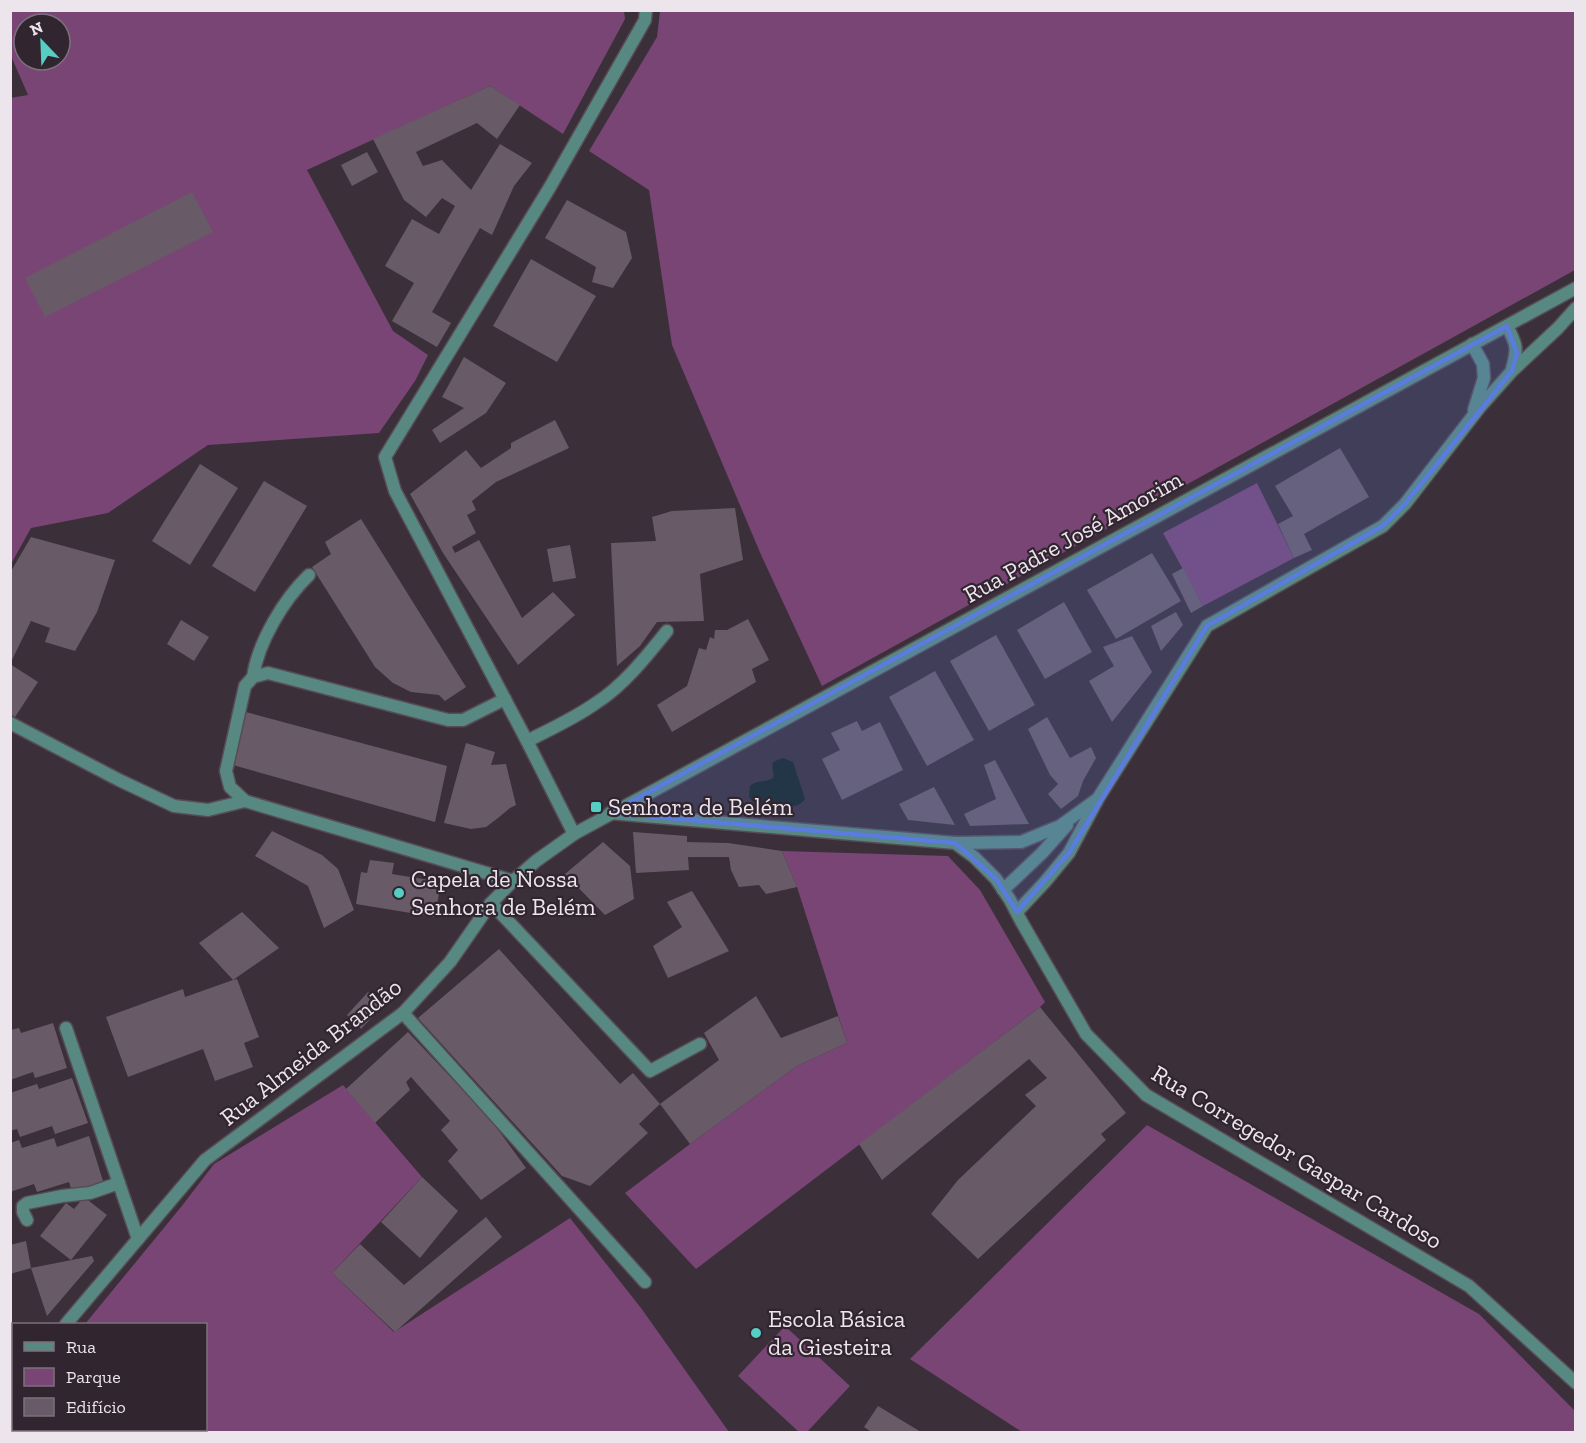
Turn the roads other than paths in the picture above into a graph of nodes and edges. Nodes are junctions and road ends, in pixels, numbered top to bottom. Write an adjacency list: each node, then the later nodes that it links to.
1 (646, 10): 11 (street)
2 (1575, 288): 4 (street, Rua Padre José Amorim)
3 (1575, 308): 6 (street)
4 (1507, 326): 5 (street, Rua Padre José Amorim); 6 (street)
5 (1472, 344): 7 (street); 17 (street, Rua Padre José Amorim)
6 (1512, 371): 7 (street)
7 (1470, 419): 14 (street)
8 (309, 575): 10 (street)
9 (667, 631): 13 (street)
10 (253, 676): 11 (street); 15 (street)
11 (505, 699): 13 (street)
12 (10, 723): 15 (street)
13 (527, 741): 19 (street)
14 (1099, 797): 16 (street); 24 (street)
15 (245, 801): 21 (street)
16 (1080, 811): 20 (street); 22 (street)
17 (610, 813): 18 (street, Rua Padre José Amorim); 20 (street)
18 (591, 824): 19 (street, Rua Almeida Brandão)
19 (573, 834): 21 (street, Rua Almeida Brandão)
20 (956, 843): 22 (street, Rua Corregedor Gaspar Cardoso)
21 (513, 881): 23 (street, Rua Almeida Brandão)
22 (1003, 890): 24 (street, Rua Corregedor Gaspar Cardoso)
23 (491, 903): 25 (street, Rua Almeida Brandão); 27 (street)
24 (1017, 912): 33 (street, Rua Corregedor Gaspar Cardoso)
25 (403, 1013): 30 (street, Rua Almeida Brandão); 31 (street)
26 (66, 1028): 28 (street)
27 (700, 1044)
28 (119, 1183): 29 (street); 30 (street)
29 (27, 1220)
30 (138, 1239): 32 (street, Rua Almeida Brandão)
31 (645, 1282)
32 (67, 1323)
33 (1575, 1383)

